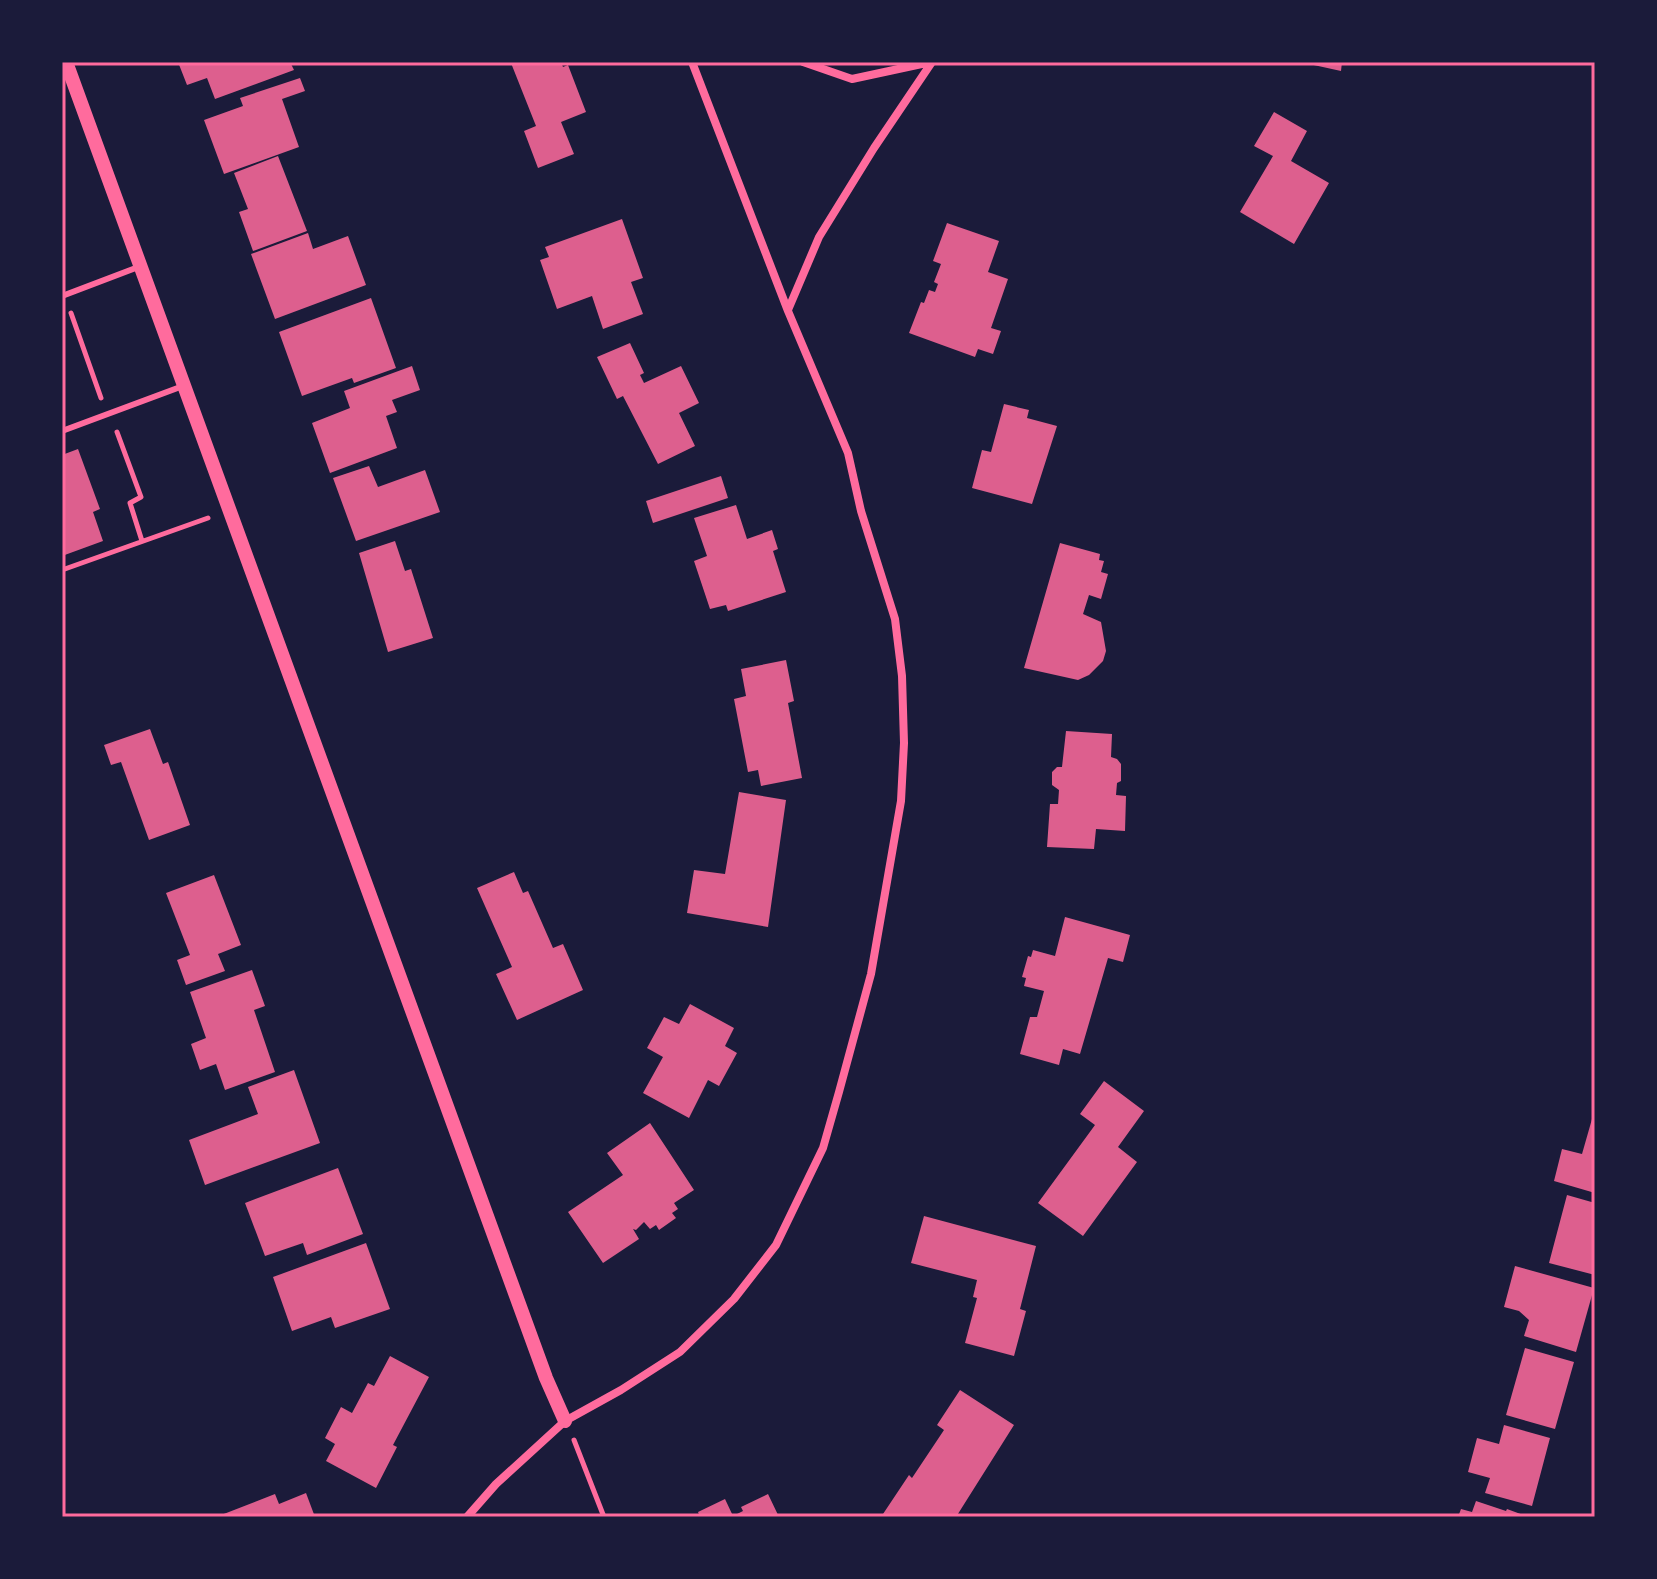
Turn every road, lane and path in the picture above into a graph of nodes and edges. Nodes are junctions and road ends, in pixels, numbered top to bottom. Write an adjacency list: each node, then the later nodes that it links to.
1 (66, 62): 5 (street)
2 (692, 62): 7 (street)
3 (803, 62): 4 (street)
4 (932, 62): 7 (street)
5 (141, 266): 6 (lane); 8 (street)
6 (62, 296)
7 (788, 311): 12 (street)
8 (183, 386): 9 (lane); 10 (street)
9 (62, 431)
10 (229, 510): 11 (path); 12 (street)
11 (62, 570)
12 (565, 1421): 13 (street); 14 (path)
13 (467, 1517)
14 (604, 1517)

